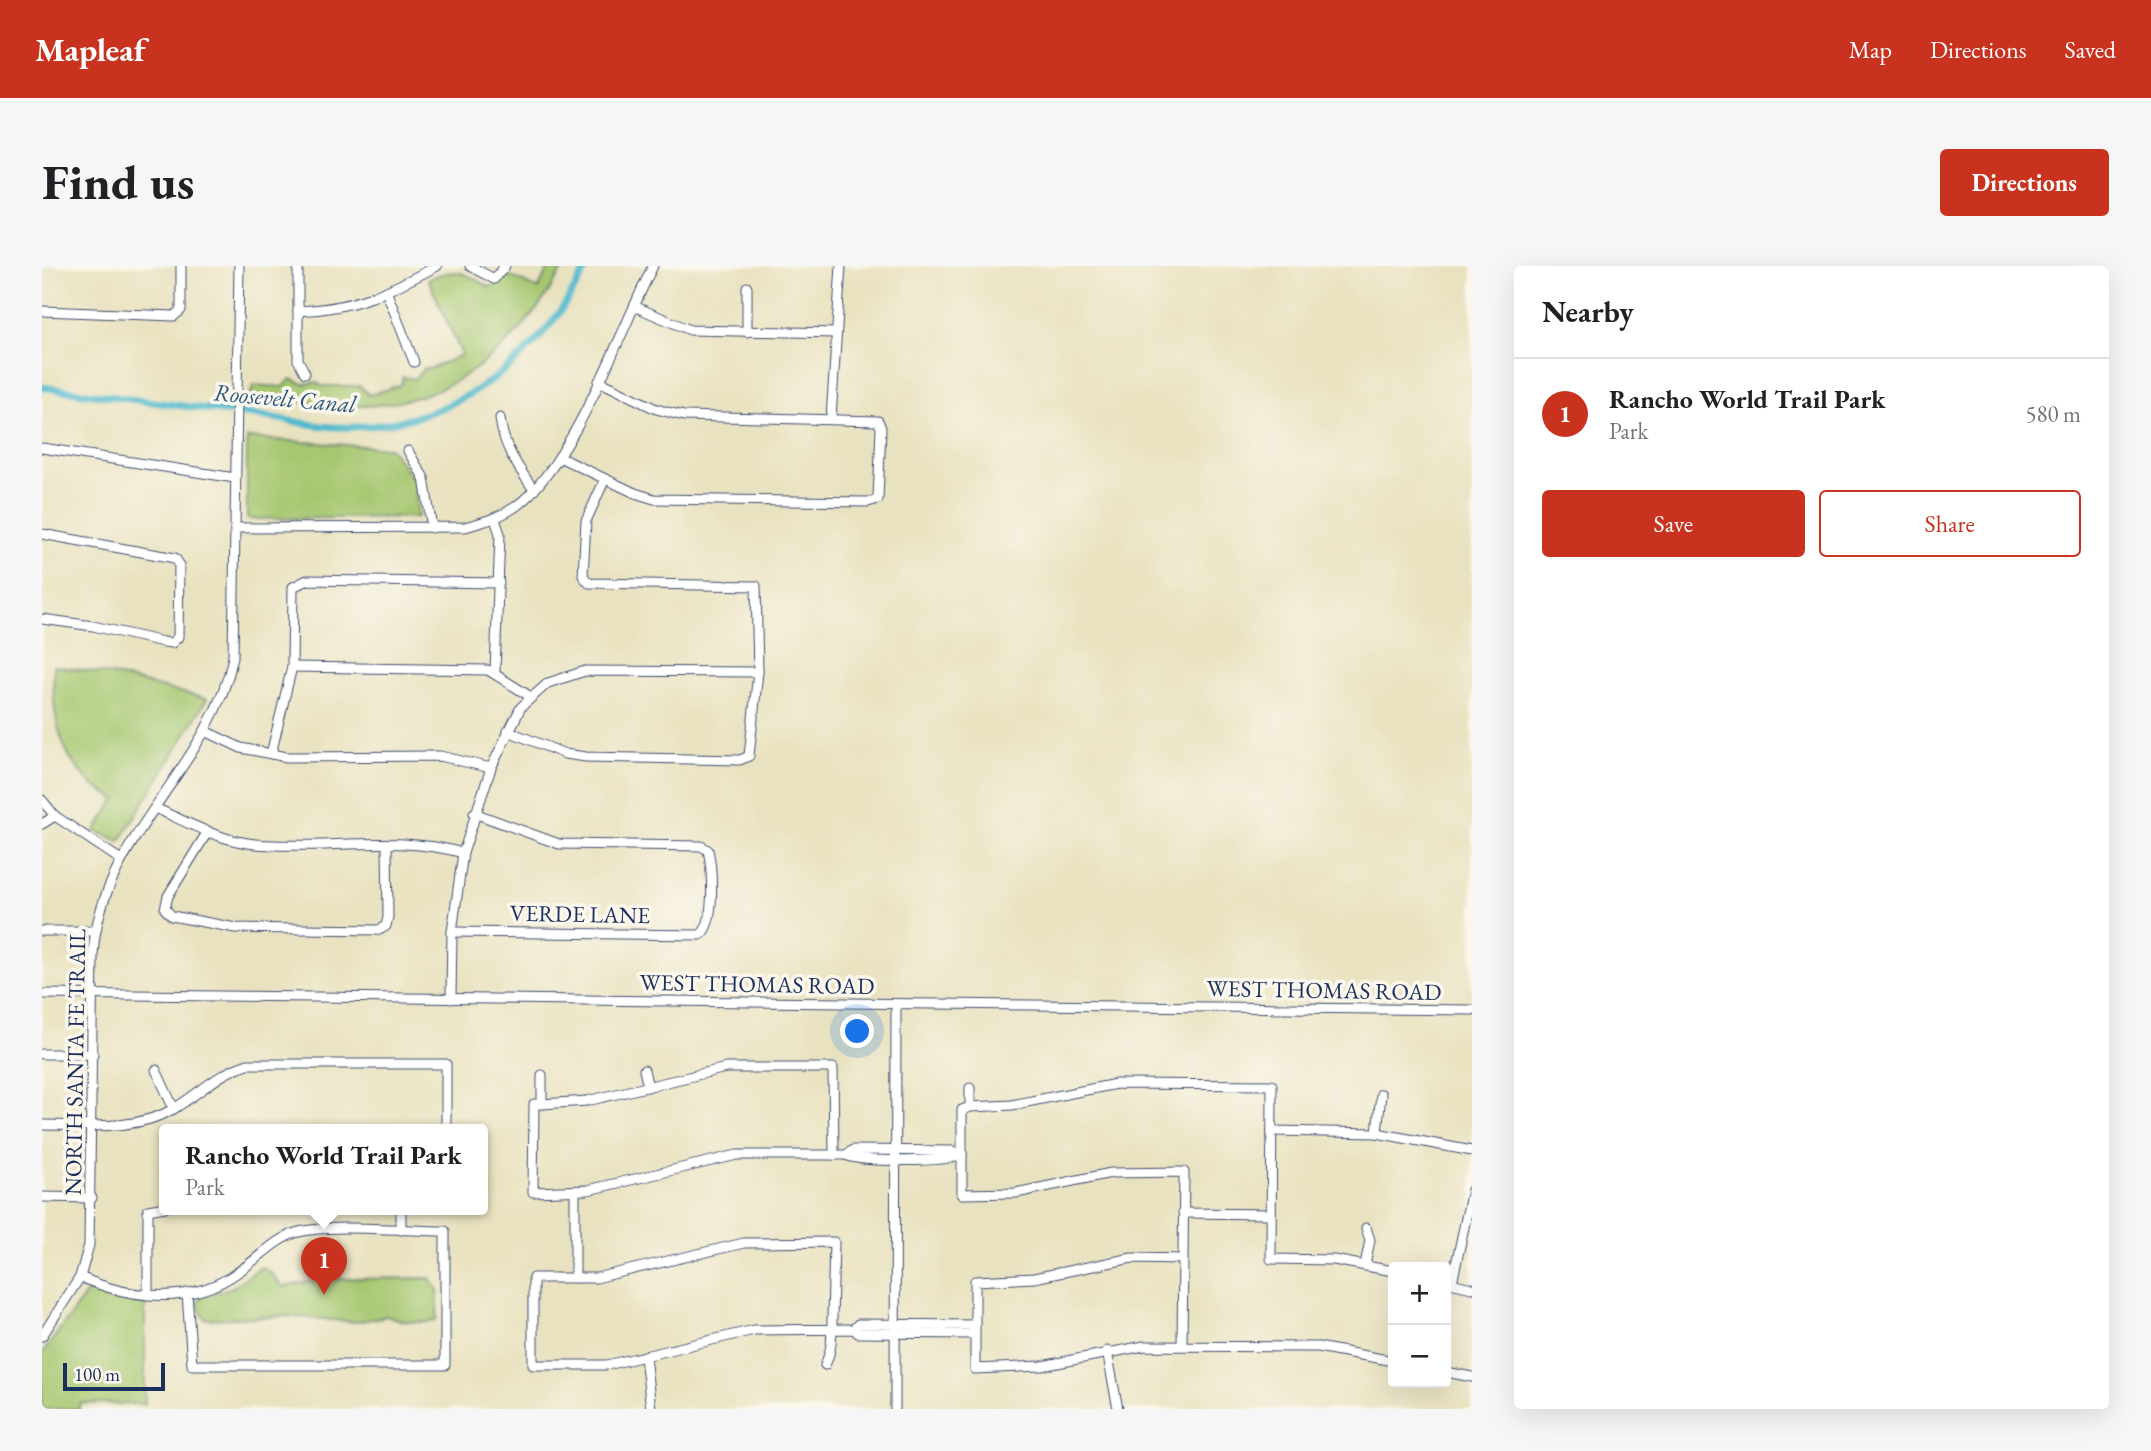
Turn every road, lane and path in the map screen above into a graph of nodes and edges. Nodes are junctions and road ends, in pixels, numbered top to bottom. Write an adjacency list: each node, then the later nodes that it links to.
1 (181, 266): 12 (street)
2 (239, 266): 24 (street, NORTH SANTA FE TRAIL)
3 (298, 266): 13 (street)
4 (437, 266): 10 (street)
5 (470, 266): 6 (street)
6 (505, 266)
7 (653, 266): 11 (street)
8 (841, 266): 15 (street)
9 (747, 287): 14 (street)
10 (387, 293): 13 (street); 16 (street)
11 (636, 307): 14 (street); 18 (street)
12 (42, 311)
13 (298, 311): 17 (street)
14 (747, 332): 15 (street)
15 (836, 333): 20 (street)
16 (414, 362)
17 (305, 373)
18 (599, 381): 20 (street); 23 (street)
19 (500, 418): 26 (street)
20 (831, 418): 25 (street)
21 (42, 448): 24 (street)
22 (408, 452): 29 (street)
23 (559, 457): 25 (street); 26 (street)
24 (235, 478): 28 (street, NORTH SANTA FE TRAIL)
25 (605, 479): 35 (street)
26 (534, 491): 27 (street)
27 (495, 519): 29 (street); 31 (street)
28 (235, 528): 29 (street); 37 (street, NORTH SANTA FE TRAIL)
29 (432, 528)
30 (42, 534): 32 (street)
31 (499, 583): 33 (street); 34 (street)
32 (42, 619)
33 (292, 667): 34 (street); 39 (street)
34 (495, 672): 36 (street)
35 (758, 672): 36 (street); 38 (street)
36 (531, 697): 38 (street)
37 (205, 731): 39 (street); 42 (street, NORTH SANTA FE TRAIL)
38 (508, 731): 40 (street)
39 (271, 754): 40 (street)
40 (491, 768): 43 (street)
41 (42, 800): 44 (street)
42 (155, 808): 46 (street); 49 (street, NORTH SANTA FE TRAIL)
43 (474, 813): 48 (street); 52 (street, VERDE LANE)
44 (55, 816): 45 (street); 49 (street)
45 (42, 824)
46 (208, 831): 47 (street); 47 (street)
47 (387, 844): 48 (street)
48 (463, 853): 52 (street)
49 (121, 860): 51 (street, NORTH SANTA FE TRAIL)
50 (42, 931): 51 (street)
51 (94, 931): 54 (street, NORTH SANTA FE TRAIL)
52 (452, 932): 55 (street)
53 (42, 995): 54 (street, WEST THOMAS ROAD)
54 (93, 995): 55 (street, WEST THOMAS ROAD); 59 (street, NORTH SANTA FE TRAIL)
55 (451, 999): 56 (street, WEST THOMAS ROAD)
56 (896, 1006): 57 (street, WEST THOMAS ROAD); 75 (street)
57 (1472, 1010)
58 (42, 1054): 59 (street)
59 (93, 1054): 71 (street, NORTH SANTA FE TRAIL)
60 (156, 1070): 68 (street)
61 (644, 1070): 63 (street)
62 (542, 1075): 66 (street)
63 (648, 1087): 66 (street); 76 (street)
64 (970, 1088): 67 (street)
65 (1381, 1094): 73 (street)
66 (542, 1104): 79 (street)
67 (970, 1107): 72 (street); 77 (street)
68 (174, 1109): 69 (street); 71 (street)
69 (446, 1124)
70 (42, 1125): 71 (street)
71 (92, 1125): 81 (street, NORTH SANTA FE TRAIL)
72 (1272, 1131): 73 (street); 84 (street)
73 (1377, 1133): 74 (street)
74 (1472, 1151)
75 (896, 1154): 76 (street); 77 (street); 99 (street)
76 (834, 1155): 79 (street)
77 (962, 1155): 83 (street)
78 (1472, 1190): 91 (street)
79 (575, 1192): 93 (street)
80 (42, 1197): 81 (street)
81 (92, 1198): 92 (street, NORTH SANTA FE TRAIL)
82 (159, 1208): 97 (street)
83 (1183, 1213): 84 (street); 88 (street)
84 (1271, 1214): 89 (street)
85 (401, 1215): 87 (street)
86 (1366, 1228): 89 (street)
87 (401, 1230): 96 (street); 96 (street)
88 (1183, 1259): 100 (street); 102 (street)
89 (1365, 1265): 90 (street)
90 (1388, 1270)
91 (1451, 1275)
92 (80, 1277): 97 (street); 101 (street, NORTH SANTA FE TRAIL)
93 (575, 1278): 98 (street); 104 (street)
94 (1451, 1283): 95 (street)
95 (1472, 1288)
96 (187, 1293): 97 (street)
97 (148, 1295)
98 (832, 1329): 99 (street); 104 (street); 106 (street)
99 (896, 1329): 100 (street); 110 (street)
100 (975, 1329): 103 (street)
101 (42, 1336)
102 (1182, 1345): 103 (street); 105 (street)
103 (1107, 1351): 111 (street)
104 (645, 1356): 109 (street)
105 (1388, 1360)
106 (825, 1365)
107 (1451, 1373): 108 (street)
108 (1472, 1377)
109 (651, 1409)
110 (895, 1409)
111 (1118, 1409)

